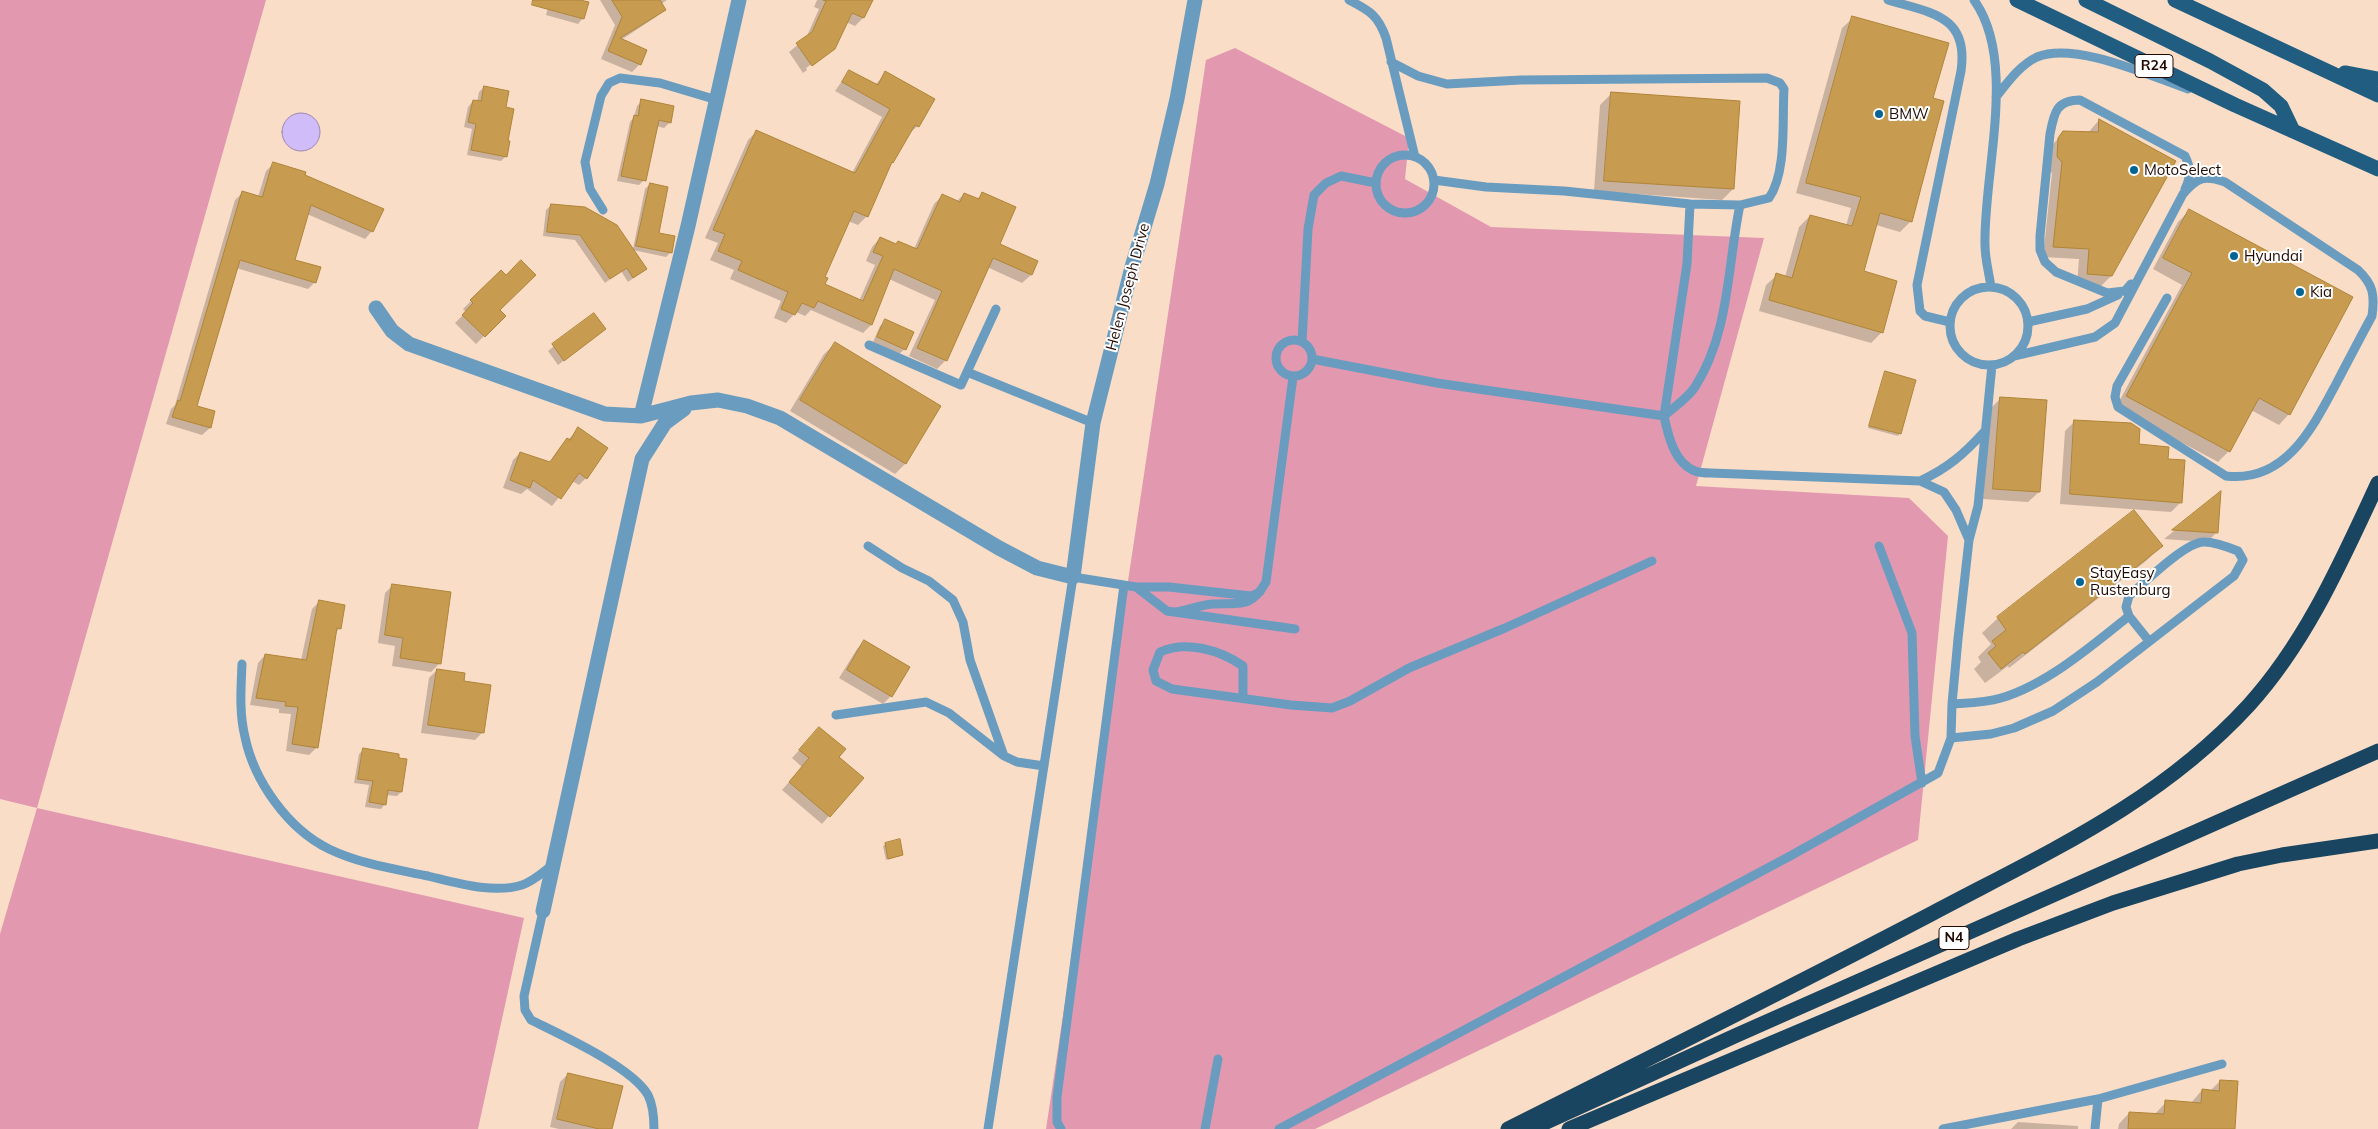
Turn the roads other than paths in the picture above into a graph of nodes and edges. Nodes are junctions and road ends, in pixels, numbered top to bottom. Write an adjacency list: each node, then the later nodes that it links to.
1 (739, 0): 14 (street)
2 (1195, 0): 43 (street, Helen Joseph Drive)
3 (1349, 0): 9 (lane)
4 (1888, 0): 31 (lane)
5 (1974, 0): 13 (lane)
6 (2017, 0): 15 (main road, R24)
7 (2086, 0): 16 (main road)
8 (2175, 0): 10 (main road)
9 (1391, 62): 17 (lane); 23 (lane)
10 (2322, 68): 11 (main road); 12 (main road)
11 (2378, 79)
12 (2378, 94)
13 (1996, 97): 15 (lane); 26 (lane)
14 (717, 100): 24 (lane); 41 (street)
15 (2235, 105): 16 (main road, R24)
16 (2293, 130): 18 (main road, R24)
17 (1415, 157): 19 (lane); 20 (lane)
18 (2378, 169)
19 (1434, 180): 20 (lane); 22 (lane)
20 (1376, 183): 33 (lane)
21 (2183, 194): 25 (lane); 27 (lane); 28 (lane)
22 (1690, 204): 23 (lane); 42 (lane)
23 (1740, 205): 42 (lane)
24 (603, 210)
25 (2138, 278): 27 (lane); 35 (lane)
26 (1991, 287): 31 (lane); 32 (lane)
27 (2125, 292): 32 (lane)
28 (2167, 298)
29 (376, 308): 41 (street)
30 (996, 309): 38 (lane)
31 (1950, 322): 37 (lane)
32 (2028, 322): 35 (lane)
33 (1302, 342): 36 (lane); 39 (lane)
34 (869, 345): 38 (lane)
35 (2014, 356): 37 (lane)
36 (1312, 359): 39 (lane); 42 (lane)
37 (1992, 365): 44 (lane)
38 (967, 372): 43 (lane)
39 (1293, 376): 54 (lane)
40 (691, 404): 41 (street); 51 (street); 69 (street)
41 (641, 416)
42 (1664, 416): 45 (lane)
43 (1093, 423): 51 (street, Helen Joseph Drive)
44 (1984, 432): 45 (lane); 47 (lane)
45 (1920, 481): 47 (lane)
46 (2378, 483): 79 (highway)
47 (1969, 540): 61 (lane)
48 (868, 546): 65 (lane)
49 (1880, 546): 67 (lane)
50 (1652, 561): 60 (lane)
51 (1073, 577): 52 (lane); 66 (lane)
52 (1124, 585): 53 (lane); 76 (lane)
53 (1136, 587): 54 (lane); 55 (lane)
54 (1260, 592): 55 (lane)
55 (1176, 612): 57 (lane)
56 (2129, 616): 58 (lane); 58 (lane); 61 (lane)
57 (1295, 629)
58 (2149, 641): 63 (lane)
59 (242, 664): 69 (lane)
60 (1243, 698): 60 (lane)
61 (1952, 704): 63 (lane)
62 (836, 715): 65 (lane)
63 (1951, 738): 67 (lane)
64 (2378, 751): 80 (highway, N4)
65 (1004, 756): 66 (lane)
66 (1044, 766): 75 (lane)
67 (1922, 783): 78 (lane)
68 (2378, 841): 81 (highway)
69 (554, 864): 70 (street)
70 (543, 911): 74 (lane)
71 (1218, 1059): 77 (lane)
72 (2222, 1064): 73 (lane)
73 (2098, 1099): 82 (lane); 83 (lane)
74 (654, 1129)
75 (988, 1129)
76 (1061, 1129)
77 (1205, 1129)
78 (1279, 1129)
79 (1508, 1129)
80 (1531, 1129)
81 (1569, 1129)
82 (1943, 1129)
83 (2095, 1129)

